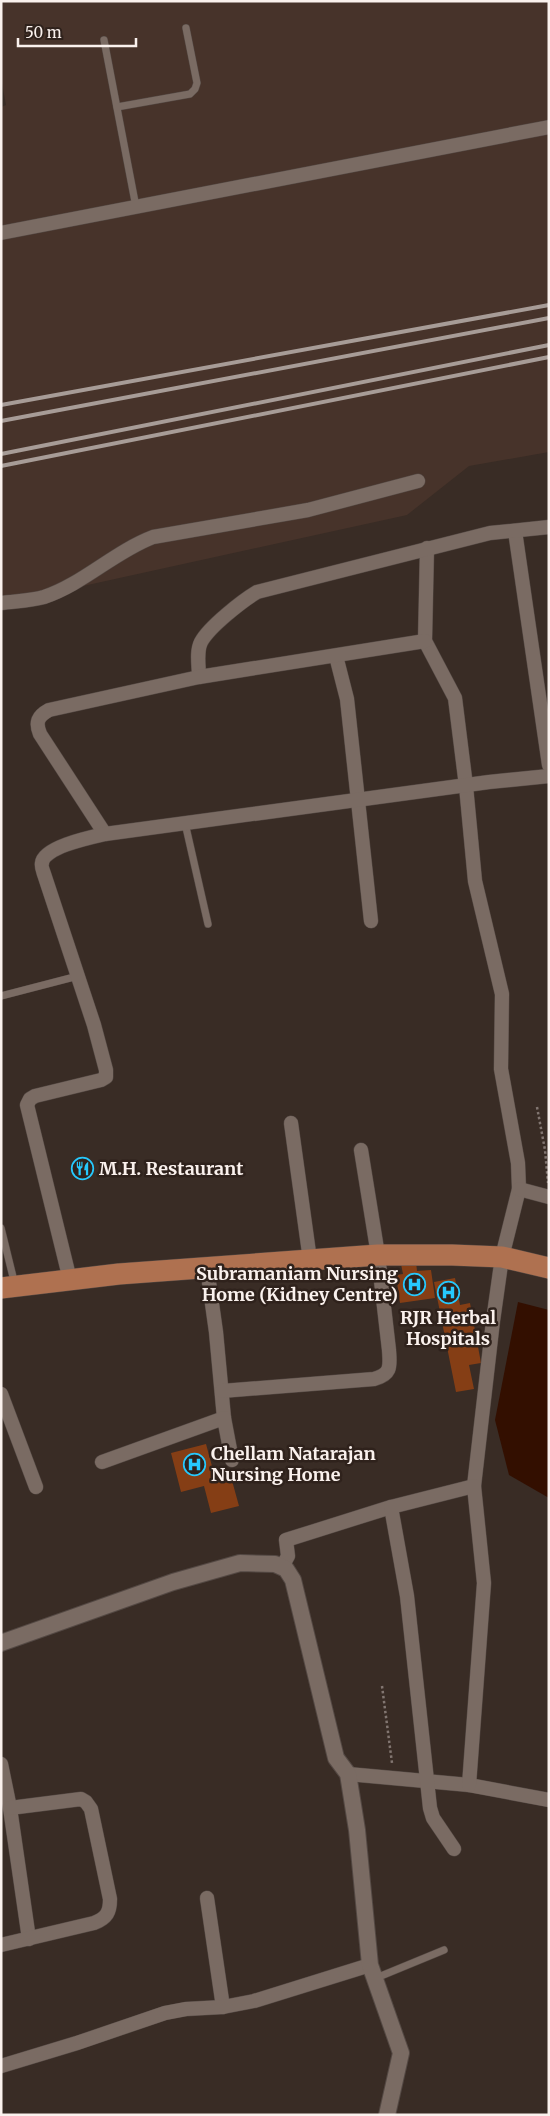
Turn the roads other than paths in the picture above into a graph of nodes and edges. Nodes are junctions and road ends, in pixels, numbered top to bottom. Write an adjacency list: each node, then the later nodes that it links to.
1 (186, 28): 3 (lane)
2 (104, 40): 3 (lane)
3 (117, 107): 5 (lane)
4 (549, 127): 5 (street)
5 (136, 208): 6 (street)
6 (1, 233)
7 (418, 482): 11 (street)
8 (549, 527): 9 (street)
9 (515, 531): 10 (street); 15 (street)
10 (427, 548): 12 (street); 14 (street)
11 (1, 603)
12 (425, 641): 13 (street); 17 (street)
13 (336, 656): 14 (street); 18 (street)
14 (199, 677): 20 (street)
15 (549, 765)
16 (549, 776): 17 (street)
17 (466, 786): 18 (street); 27 (street)
18 (357, 801): 19 (street); 21 (street)
19 (185, 822): 20 (street); 22 (lane)
20 (105, 834): 23 (street)
21 (371, 921)
22 (208, 924)
23 (78, 976): 24 (lane); 35 (street)
24 (1, 996)
25 (291, 1123): 32 (street)
26 (361, 1150): 30 (street)
27 (519, 1189): 28 (street); 31 (street)
28 (548, 1197)
29 (1, 1228): 36 (lane)
30 (378, 1255): 31 (main road); 32 (main road); 37 (street)
31 (502, 1257): 34 (main road); 42 (street)
32 (310, 1260): 33 (main road)
33 (207, 1268): 35 (main road); 37 (street)
34 (549, 1268)
35 (70, 1280): 36 (main road)
36 (8, 1286)
37 (222, 1391): 39 (street)
38 (1, 1394): 43 (street)
39 (224, 1418): 40 (street); 41 (street)
40 (232, 1460)
41 (102, 1462)
42 (474, 1486): 44 (street); 51 (street)
43 (36, 1487)
44 (391, 1507): 45 (street); 50 (street)
45 (282, 1567): 46 (street); 49 (street)
46 (1, 1643)
47 (1, 1764): 48 (street)
48 (2, 1768): 53 (street)
49 (348, 1774): 50 (street); 59 (street)
50 (428, 1783): 51 (street); 54 (street)
51 (469, 1785): 52 (street)
52 (549, 1800)
53 (10, 1808): 56 (street); 56 (street)
54 (454, 1848)
55 (208, 1898): 60 (street)
56 (29, 1939): 57 (street)
57 (1, 1946)
58 (444, 1950): 59 (lane)
59 (373, 1972): 60 (street); 62 (street)
60 (223, 2007): 61 (street)
61 (1, 2066)
62 (388, 2115)

